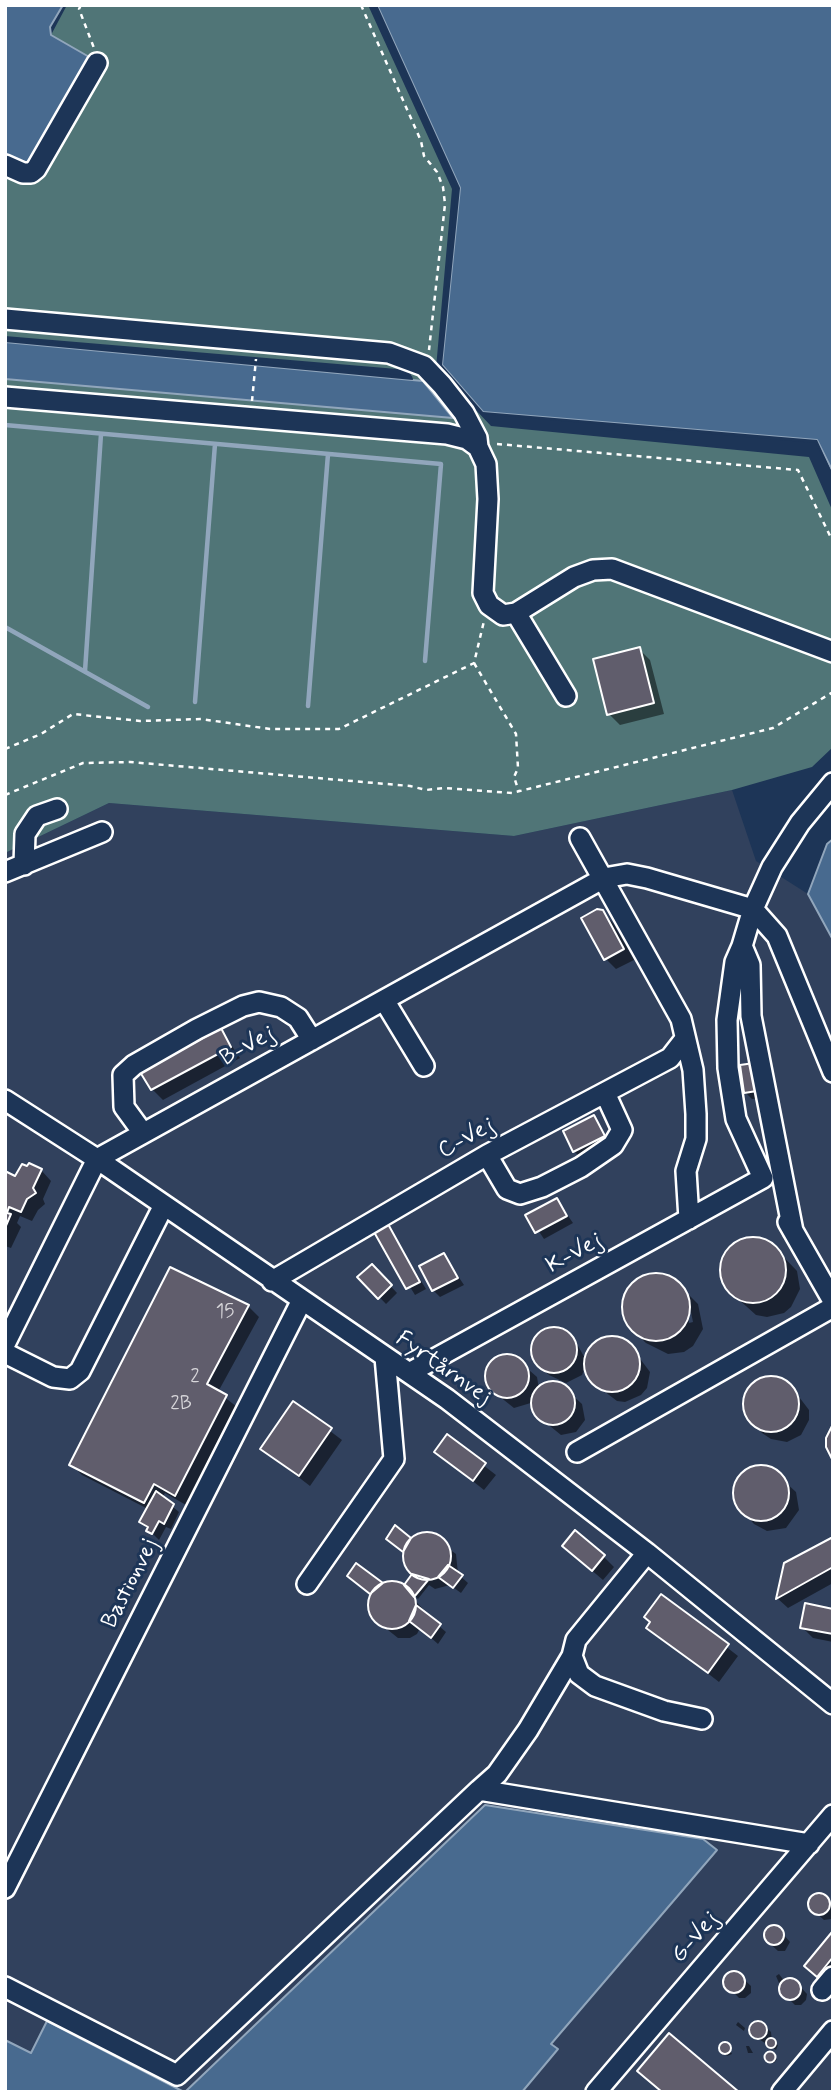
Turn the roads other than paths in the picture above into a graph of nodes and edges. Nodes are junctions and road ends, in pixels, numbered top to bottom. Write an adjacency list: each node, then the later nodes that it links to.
1 (97, 63): 2 (street)
2 (5, 165)
3 (5, 319): 5 (street)
4 (5, 397): 5 (street)
5 (478, 447): 6 (street)
6 (516, 613): 7 (street); 8 (street)
7 (833, 652)
8 (566, 696)
9 (833, 783): 15 (street)
10 (57, 809): 13 (street)
11 (102, 832): 13 (street)
12 (580, 838): 14 (street)
13 (14, 868)
14 (604, 878): 15 (street); 17 (street, B-Vej); 19 (street)
15 (753, 909): 16 (street); 21 (street)
16 (742, 946): 27 (street); 30 (street)
17 (384, 1000): 18 (street, B-Vej); 20 (street)
18 (312, 1040): 24 (street, B-Vej); 24 (street)
19 (684, 1040): 22 (street, C-Vej); 29 (street)
20 (424, 1066)
21 (833, 1072)
22 (605, 1093): 25 (street, C-Vej); 25 (street)
23 (5, 1100): 26 (street, Fyrtårnvej)
24 (143, 1133): 26 (street, B-Vej)
25 (487, 1155): 31 (street, C-Vej)
26 (97, 1159): 28 (street, Fyrtårnvej); 35 (street)
27 (764, 1178): 29 (street, K-Vej); 30 (street)
28 (164, 1205): 31 (street, Fyrtårnvej); 36 (street)
29 (689, 1219): 38 (street, K-Vej)
30 (793, 1231): 33 (street)
31 (272, 1281): 32 (street, Fyrtårnvej)
32 (301, 1301): 37 (street, Fyrtårnvej); 48 (street, Bastionvej)
33 (833, 1301)
34 (833, 1307): 39 (street)
35 (5, 1344)
36 (5, 1353)
37 (385, 1357): 38 (street, Fyrtårnvej); 41 (street)
38 (409, 1373): 40 (street, Fyrtårnvej)
39 (577, 1452)
40 (647, 1553): 42 (street); 43 (street, Fyrtårnvej)
41 (307, 1584)
42 (572, 1656): 44 (street); 45 (street)
43 (833, 1704)
44 (702, 1719)
45 (479, 1790): 47 (street); 49 (street)
46 (833, 1815): 47 (street, G-Vej)
47 (809, 1844): 51 (street, G-Vej)
48 (5, 1888)
49 (5, 1987)
50 (833, 2031): 52 (street)
51 (596, 2092)
52 (782, 2092)

